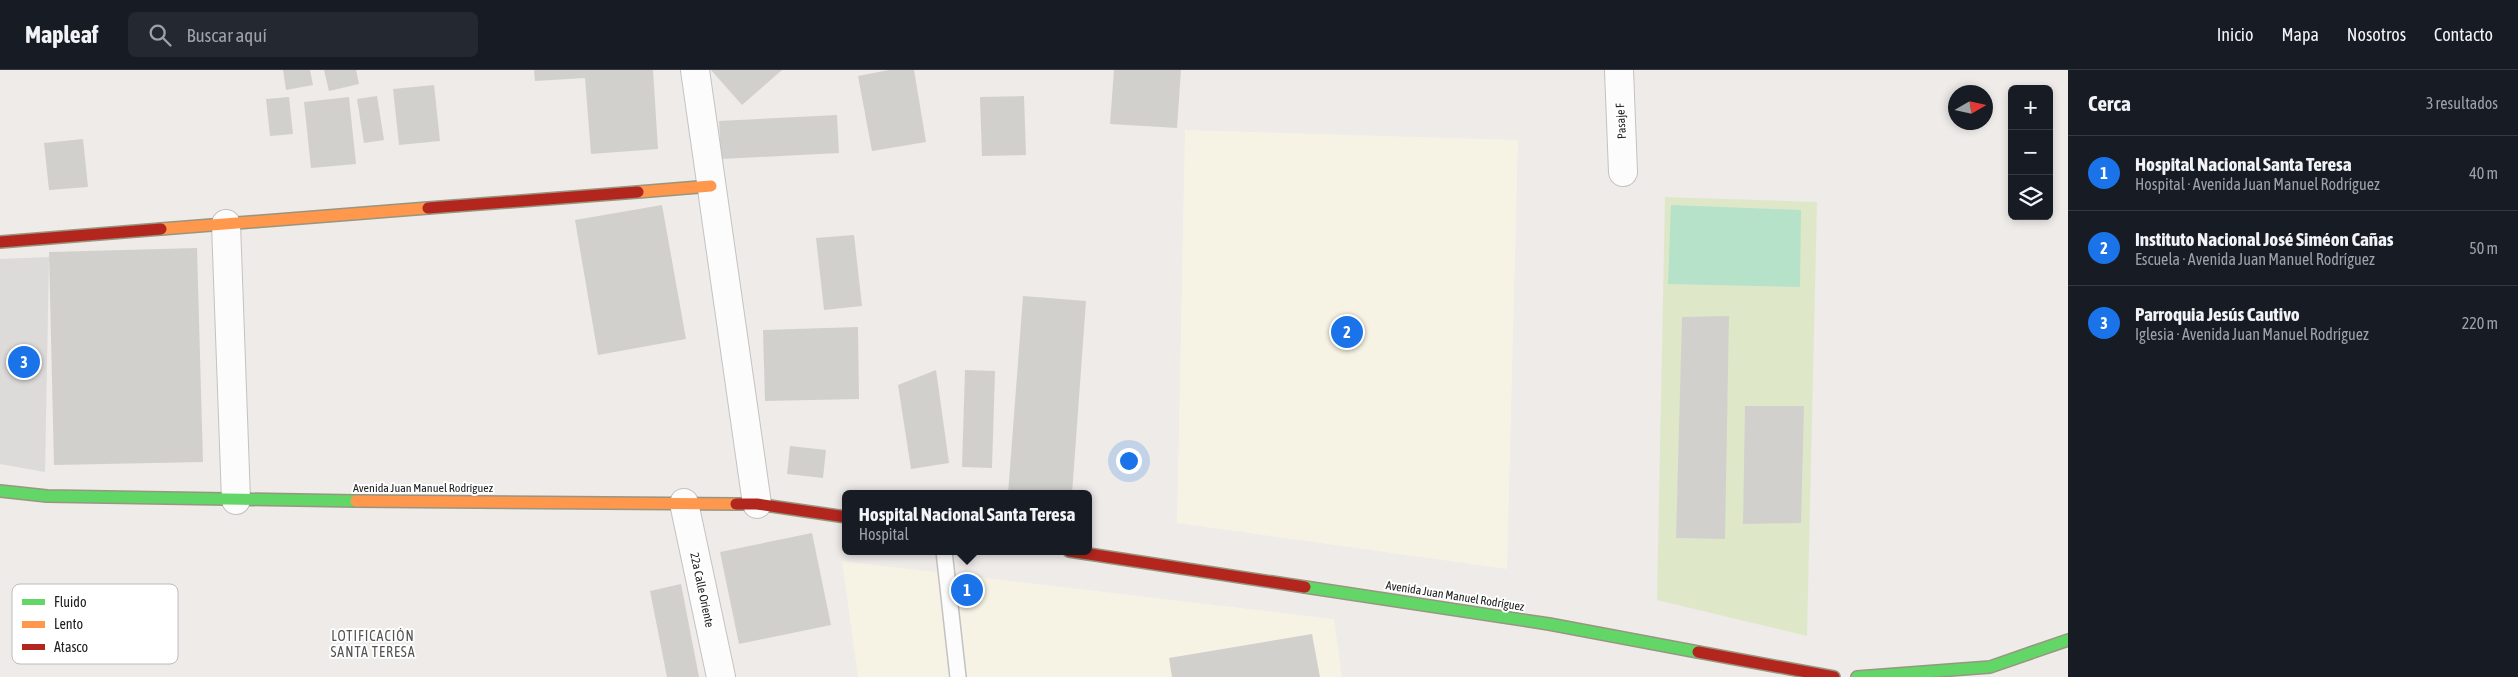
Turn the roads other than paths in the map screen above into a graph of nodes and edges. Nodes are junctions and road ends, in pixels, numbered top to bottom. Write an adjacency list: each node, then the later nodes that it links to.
1 (695, 70): 4 (street)
2 (1619, 70): 3 (street, Pasaje F)
3 (1623, 172)
4 (711, 186): 5 (street); 10 (street)
5 (226, 224): 6 (street); 8 (street)
6 (0, 242)
7 (0, 491): 8 (street, Avenida Juan Manuel Rodríguez)
8 (236, 500): 9 (street, Avenida Juan Manuel Rodríguez)
9 (684, 503): 10 (street, Avenida Juan Manuel Rodríguez); 15 (street, 22a Calle Oriente)
10 (757, 504): 11 (street, Avenida Juan Manuel Rodríguez)
11 (842, 516)
12 (1092, 554): 17 (street, Avenida Juan Manuel Rodríguez)
13 (944, 555): 16 (lane)
14 (2068, 640): 18 (street)
15 (721, 677)
16 (958, 677)
17 (1834, 677)
18 (1857, 677)

